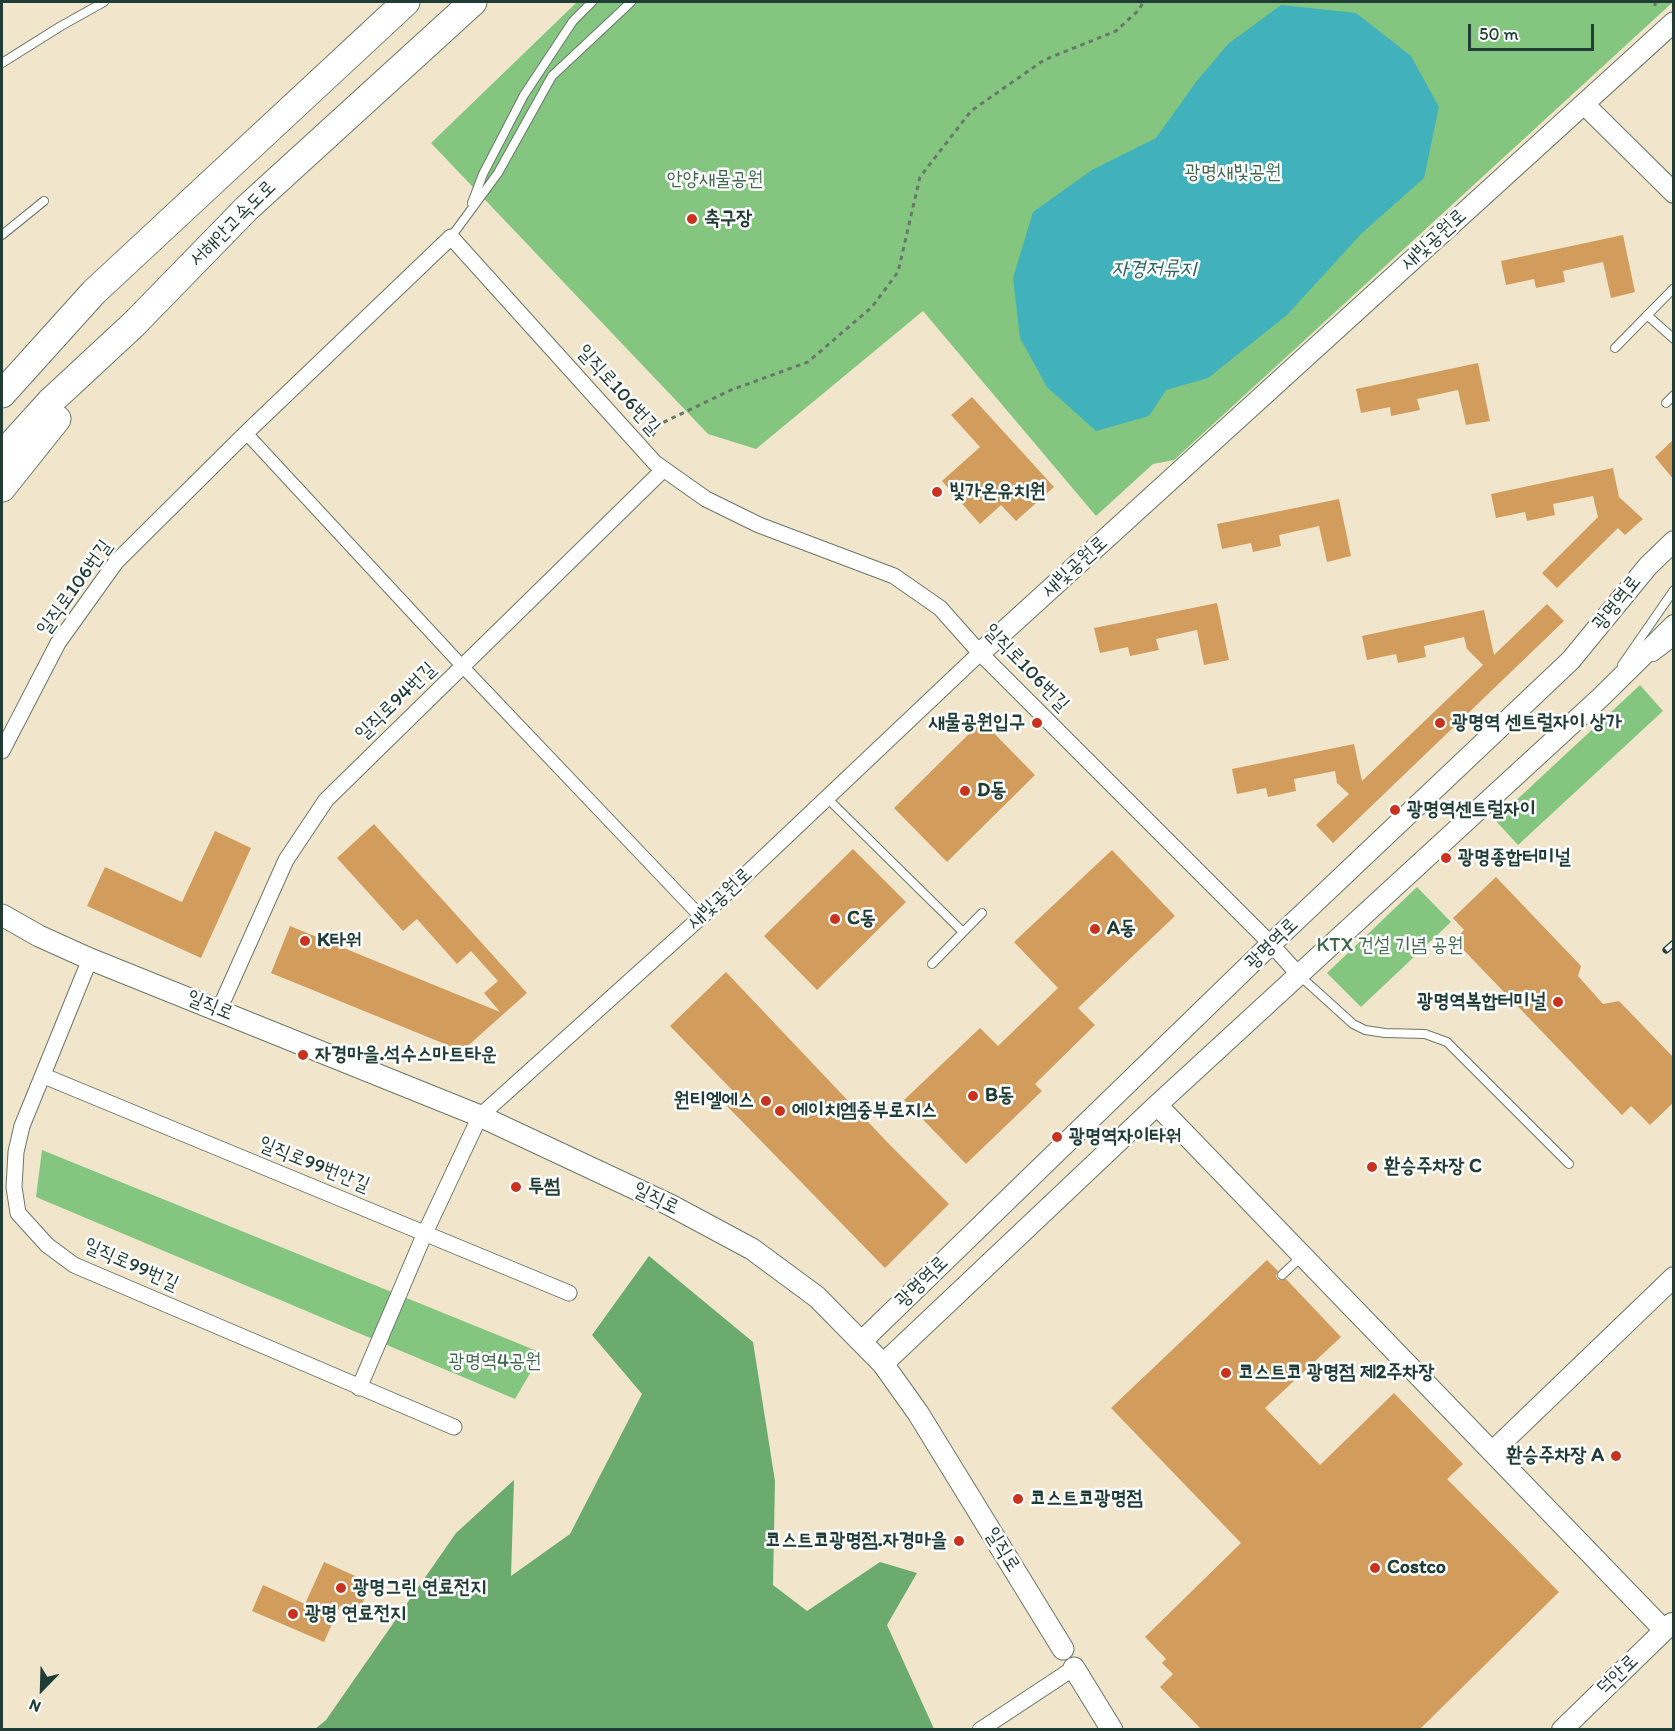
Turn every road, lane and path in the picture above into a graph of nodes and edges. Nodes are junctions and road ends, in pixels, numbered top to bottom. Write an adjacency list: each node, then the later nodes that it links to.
1 (104, 2): 8 (lane)
2 (406, 2): 16 (highway)
3 (473, 2): 18 (highway, 서해안고속도로)
4 (592, 2): 12 (lane)
5 (631, 2): 12 (lane)
6 (1143, 2): 26 (path)
7 (1674, 22): 9 (street, 새빛공원로)
8 (2, 63)
9 (1584, 104): 10 (street); 34 (street, 새빛공원로)
10 (1674, 193)
11 (44, 201): 13 (lane)
12 (469, 213): 14 (lane)
13 (2, 235)
14 (451, 237): 25 (street, 일직로106번길); 26 (street, 일직로106번길)
15 (1674, 288): 17 (lane)
16 (94, 292): 21 (highway); 22 (highway)
17 (1647, 315): 19 (lane); 20 (lane)
18 (134, 324): 27 (highway, 서해안고속도로); 29 (highway)
19 (1674, 339)
20 (1615, 348)
21 (2, 376)
22 (2, 394)
23 (1674, 395): 24 (lane)
24 (1666, 403)
25 (246, 433): 35 (street); 37 (street, 일직로106번길)
26 (643, 449): 28 (street, 일직로106번길)
27 (2, 455)
28 (664, 469): 34 (street, 일직로106번길); 35 (street, 일직로94번길)
29 (2, 488)
30 (1674, 541): 43 (street, 광명역로)
31 (1674, 590): 36 (lane)
32 (1674, 625): 36 (street, 광명역로)
33 (1674, 642): 36 (lane)
34 (980, 653): 38 (street, 새빛공원로); 43 (street, 일직로106번길)
35 (463, 667): 41 (street); 47 (street, 일직로94번길)
36 (1600, 698): 46 (street, 광명역로)
37 (2, 752)
38 (827, 798): 41 (street, 새빛공원로); 42 (lane)
39 (981, 912): 42 (lane)
40 (2, 915): 44 (main road, 일직로)
41 (701, 917): 50 (street, 새빛공원로)
42 (963, 932): 45 (lane)
43 (1271, 944): 46 (street, 일직로106번길); 57 (street, 광명역로)
44 (90, 959): 47 (main road, 일직로); 48 (street, 일직로99번길)
45 (932, 964)
46 (1299, 975): 49 (street, 광명역로); 51 (lane)
47 (219, 1010): 50 (main road, 일직로)
48 (44, 1076): 52 (street, 일직로99번안길); 59 (street, 일직로99번길)
49 (1157, 1106): 53 (street); 58 (street, 광명역로)
50 (480, 1116): 52 (street); 57 (main road, 일직로)
51 (1569, 1164)
52 (425, 1233): 56 (street, 일직로99번안길); 59 (street)
53 (1302, 1256): 54 (lane); 61 (street)
54 (1282, 1275)
55 (1674, 1276): 61 (street)
56 (569, 1293)
57 (862, 1341): 58 (main road, 일직로)
58 (883, 1364): 63 (main road, 일직로)
59 (359, 1388): 60 (street, 일직로99번길)
60 (454, 1427)
61 (1492, 1452): 62 (street)
62 (1669, 1626): 67 (street, 덕안로)
63 (1063, 1649): 64 (street, 일직로)
64 (1074, 1668): 65 (street); 66 (main road, 일직로)
65 (980, 1730)
66 (1112, 1730)
67 (1562, 1730)

